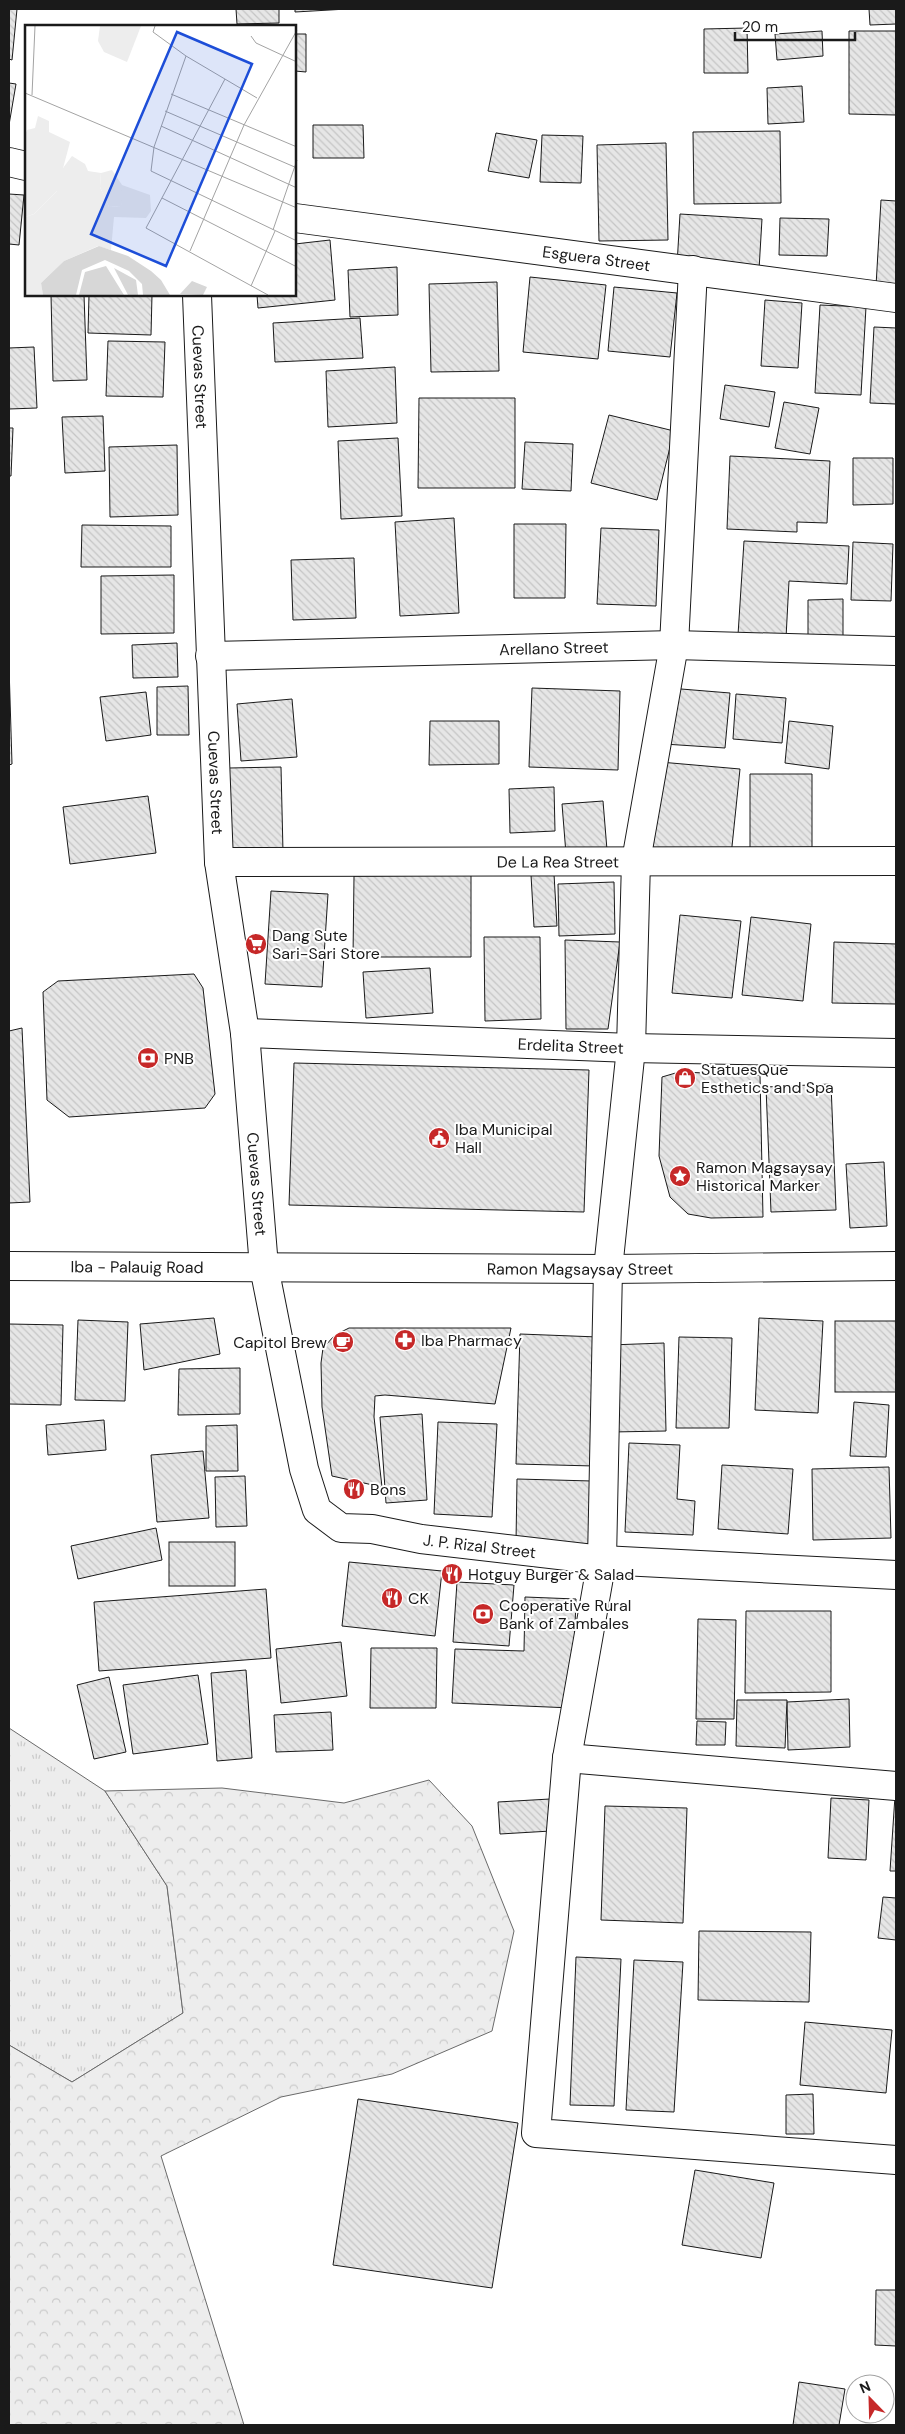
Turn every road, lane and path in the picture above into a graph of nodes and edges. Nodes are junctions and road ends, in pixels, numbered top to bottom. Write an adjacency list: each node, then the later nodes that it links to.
1 (9, 162): 2 (street)
2 (25, 166)
3 (296, 218): 4 (street, Esguera Street)
4 (692, 270): 6 (street, Esguera Street); 7 (street)
5 (197, 296): 9 (street, Cuevas Street)
6 (896, 298)
7 (674, 646): 8 (street, Arellano Street); 9 (street, Arellano Street); 10 (street)
8 (896, 650)
9 (210, 656): 12 (street, Cuevas Street)
10 (636, 861): 11 (street, De La Rea Street); 12 (street, De La Rea Street); 14 (street)
11 (896, 861)
12 (219, 862): 13 (street, Cuevas Street)
13 (245, 1033): 14 (street, Erdelita Street); 18 (street, Cuevas Street)
14 (631, 1048): 15 (street, Erdelita Street); 19 (street)
15 (896, 1053)
16 (9, 1266): 18 (street, Iba - Palauig Road)
17 (896, 1266): 19 (street, Ramon Magsaysay Street)
18 (264, 1267): 19 (street, Ramon Magsaysay Street); 20 (street, J. P. Rizal Street)
19 (608, 1269): 20 (street)
20 (602, 1560): 21 (street, J. P. Rizal Street); 22 (street)
21 (896, 1575)
22 (567, 1758): 23 (street); 24 (street)
23 (896, 1786)
24 (896, 2160)

